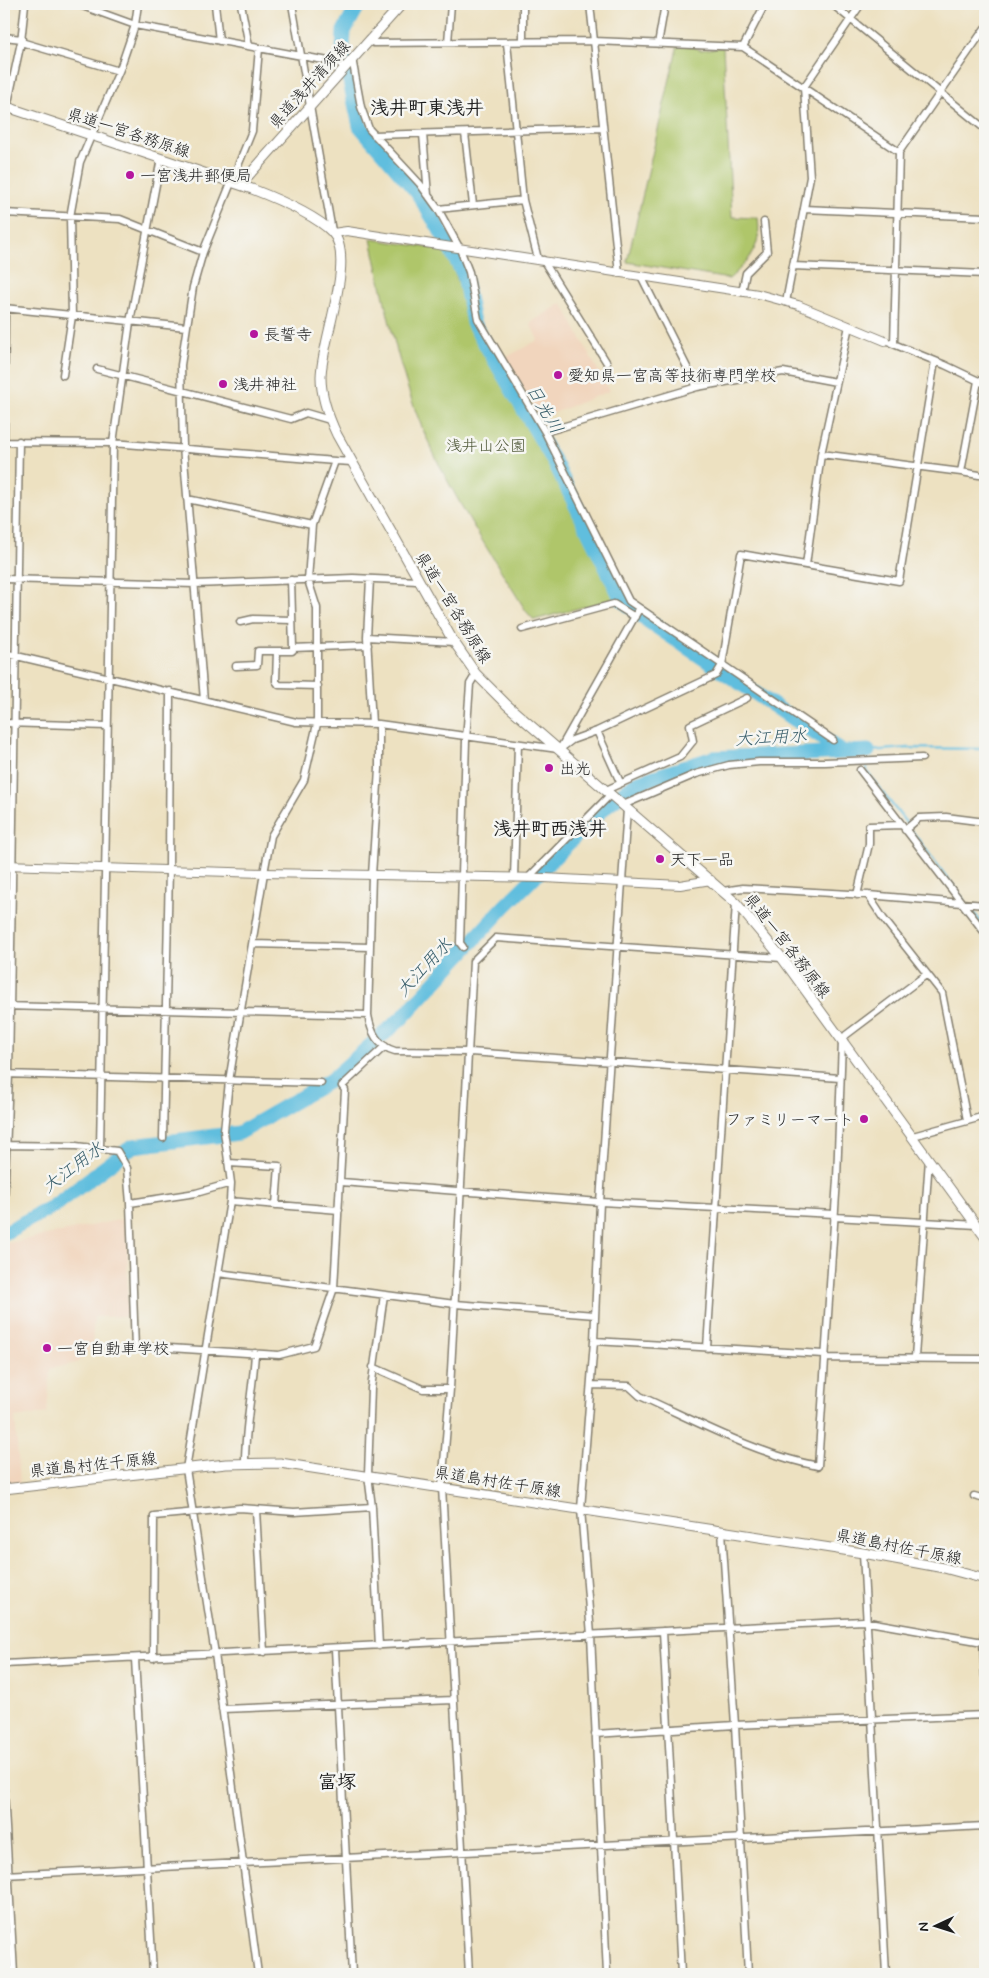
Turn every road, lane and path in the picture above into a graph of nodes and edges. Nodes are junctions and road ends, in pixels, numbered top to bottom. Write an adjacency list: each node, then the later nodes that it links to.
1 (24, 4): 20 (street)
2 (77, 4): 15 (street)
3 (138, 4): 17 (street)
4 (214, 4): 21 (street)
5 (241, 4): 28 (street)
6 (292, 4): 31 (street)
7 (402, 4): 22 (main road, 県道浅井清須線)
8 (451, 4): 24 (street)
9 (523, 4): 25 (street)
10 (590, 4): 23 (street)
11 (665, 4): 27 (street)
12 (765, 4): 29 (street)
13 (832, 4): 16 (street)
14 (861, 4): 16 (street)
15 (97, 7): 17 (street)
16 (851, 19): 35 (street); 36 (street)
17 (135, 25): 21 (street); 34 (street)
18 (985, 28): 36 (street)
19 (4, 36): 20 (street)
20 (22, 40): 34 (street); 38 (street)
21 (219, 41): 28 (street)
22 (369, 41): 24 (street); 32 (main road, 県道浅井清須線)
23 (594, 41): 25 (street); 27 (street); 40 (street)
24 (448, 42): 26 (street)
25 (523, 42): 26 (street)
26 (507, 43): 42 (street)
27 (658, 44): 29 (street)
28 (249, 46): 30 (street)
29 (743, 47): 35 (street)
30 (259, 48): 31 (street); 49 (street)
31 (302, 56): 33 (street); 37 (street)
32 (352, 59): 33 (main road, 県道浅井清須線); 46 (street)
33 (344, 67): 37 (main road, 県道浅井清須線)
34 (119, 71): 45 (street)
35 (804, 87): 47 (street); 54 (street)
36 (941, 92): 41 (street); 47 (street)
37 (310, 105): 49 (main road, 県道浅井清須線); 61 (street)
38 (5, 106): 39 (street); 45 (main road, 県道一宮各務原線)
39 (4, 121)
40 (603, 128): 42 (street); 67 (street)
41 (985, 129)
42 (517, 132): 43 (street); 51 (street)
43 (465, 133): 44 (street); 52 (street)
44 (423, 134): 46 (street); 50 (street)
45 (90, 135): 48 (main road, 県道一宮各務原線); 57 (street)
46 (374, 135): 50 (street)
47 (898, 152): 56 (street)
48 (161, 158): 49 (main road, 県道一宮各務原線); 60 (street)
49 (236, 184): 61 (main road, 県道一宮各務原線); 63 (street)
50 (428, 195): 53 (street)
51 (523, 200): 52 (street); 64 (street)
52 (473, 205): 53 (street)
53 (438, 209): 62 (street)
54 (804, 209): 56 (street); 65 (street)
55 (4, 213): 57 (street)
56 (896, 214): 58 (street); 66 (street)
57 (70, 217): 60 (street); 73 (street)
58 (985, 218)
59 (764, 222): 70 (street)
60 (148, 228): 63 (street); 74 (street)
61 (333, 233): 62 (street); 89 (main road, 県道一宮各務原線)
62 (460, 249): 64 (street); 90 (street)
63 (203, 252): 76 (street)
64 (541, 260): 67 (street); 80 (street)
65 (793, 266): 66 (street); 71 (street)
66 (894, 270): 68 (street); 78 (street)
67 (619, 273): 69 (street)
68 (985, 274)
69 (641, 276): 70 (street); 87 (street)
70 (742, 292): 71 (street)
71 (786, 302): 75 (street)
72 (4, 308): 73 (street); 92 (street)
73 (72, 316): 74 (street); 82 (street)
74 (130, 322): 76 (street); 83 (street)
75 (849, 326): 77 (street); 85 (street)
76 (186, 327): 88 (street)
77 (885, 341): 78 (street)
78 (894, 344): 79 (street)
79 (935, 361): 84 (street); 98 (street)
80 (607, 363)
81 (97, 369): 83 (street)
82 (63, 375)
83 (122, 375): 88 (street); 93 (street)
84 (978, 381): 86 (street); 99 (street)
85 (836, 382): 87 (street); 95 (street)
86 (985, 384)
87 (698, 387): 90 (street)
88 (181, 391): 89 (street); 94 (street)
89 (330, 420): 97 (main road, 県道一宮各務原線)
90 (544, 432): 112 (street)
91 (19, 441): 92 (street); 93 (street); 106 (street)
92 (4, 442)
93 (113, 443): 94 (street); 110 (street)
94 (183, 447): 96 (street); 101 (street)
95 (821, 454): 98 (street); 103 (street)
96 (335, 461): 97 (street); 102 (street)
97 (352, 462): 109 (main road, 県道一宮各務原線)
98 (916, 466): 99 (street); 103 (street)
99 (961, 472): 100 (street)
100 (979, 475)
101 (187, 499): 102 (street); 111 (street)
102 (312, 525): 108 (street)
103 (806, 565): 125 (street)
104 (4, 579): 106 (street)
105 (370, 579): 108 (street); 109 (street); 117 (street)
106 (16, 580): 110 (street); 124 (street)
107 (291, 580): 108 (street); 111 (street); 114 (street)
108 (308, 580): 121 (street)
109 (418, 581): 118 (main road, 県道一宮各務原線)
110 (110, 582): 111 (street); 128 (street)
111 (195, 584): 132 (street)
112 (638, 608): 113 (street); 125 (street)
113 (635, 617): 116 (street); 142 (street)
114 (292, 620): 115 (street); 120 (street)
115 (240, 622)
116 (522, 629)
117 (367, 637): 118 (street); 119 (street)
118 (454, 642): 127 (main road, 県道一宮各務原線)
119 (368, 645): 121 (street); 136 (street)
120 (295, 648): 121 (street); 122 (street)
121 (318, 648): 129 (street)
122 (277, 651): 126 (street); 129 (street)
123 (4, 653): 124 (street)
124 (16, 656): 128 (street); 134 (street)
125 (722, 665): 138 (street); 140 (street)
126 (236, 666)
127 (476, 674): 139 (street); 142 (main road, 県道一宮各務原線)
128 (109, 677): 130 (street); 137 (street)
129 (318, 686): 135 (street)
130 (170, 692): 132 (street); 153 (street)
131 (748, 698): 145 (street)
132 (204, 700): 135 (street)
133 (4, 723): 134 (street)
134 (15, 723): 137 (street); 151 (street)
135 (317, 724): 136 (street); 154 (street)
136 (375, 724): 139 (street); 155 (street)
137 (107, 726): 152 (street)
138 (597, 731): 142 (street); 145 (street)
139 (468, 737): 141 (street); 156 (street)
140 (833, 740)
141 (518, 744): 142 (street); 157 (street)
142 (560, 749): 146 (main road, 県道一宮各務原線)
143 (922, 758): 147 (street)
144 (860, 770): 149 (street)
145 (620, 782): 146 (street)
146 (610, 793): 147 (main road, 県道一宮各務原線); 158 (street)
147 (624, 806): 159 (main road, 県道一宮各務原線); 160 (street)
148 (985, 822): 149 (street)
149 (904, 827): 162 (street); 165 (street)
150 (4, 865): 151 (street)
151 (13, 865): 152 (street); 175 (street)
152 (106, 867): 153 (street); 176 (street)
153 (169, 869): 154 (street); 177 (street)
154 (264, 873): 155 (street); 168 (street)
155 (372, 875): 156 (street); 169 (street)
156 (461, 876): 157 (street); 170 (street)
157 (514, 878): 158 (street)
158 (528, 878): 160 (street)
159 (711, 880): 160 (street); 161 (main road, 県道一宮各務原線)
160 (620, 881): 171 (street)
161 (724, 891): 162 (street); 164 (main road, 県道一宮各務原線)
162 (858, 894): 163 (street)
163 (868, 895): 165 (street); 174 (street)
164 (736, 903): 172 (street); 173 (main road, 県道一宮各務原線)
165 (961, 903): 166 (street); 167 (street)
166 (985, 905)
167 (985, 933)
168 (253, 944): 169 (street); 178 (street)
169 (370, 947): 179 (street)
170 (463, 947)
171 (617, 947): 172 (street); 182 (street); 183 (street)
172 (734, 955): 173 (street); 184 (street)
173 (782, 958): 180 (main road, 県道一宮各務原線)
174 (926, 974): 180 (street); 192 (street)
175 (7, 1007): 176 (street); 185 (street)
176 (103, 1009): 177 (street); 186 (street)
177 (166, 1011): 178 (street); 188 (street)
178 (240, 1012): 179 (street); 189 (street)
179 (368, 1015): 181 (street)
180 (842, 1041): 187 (street); 193 (main road, 県道一宮各務原線)
181 (384, 1046): 182 (street); 199 (street)
182 (470, 1052): 183 (street); 201 (street)
183 (610, 1062): 184 (street); 203 (street)
184 (726, 1071): 187 (street); 207 (street)
185 (6, 1074): 186 (street); 195 (street)
186 (100, 1078): 188 (street); 196 (street)
187 (840, 1078): 209 (street)
188 (164, 1080): 189 (street); 194 (street)
189 (229, 1081): 190 (street); 198 (street)
190 (321, 1083)
191 (985, 1116): 192 (street)
192 (967, 1120): 193 (street)
193 (914, 1136): 197 (main road, 県道一宮各務原線)
194 (163, 1138)
195 (5, 1145): 196 (street); 206 (street)
196 (100, 1148): 204 (street)
197 (929, 1159): 210 (street); 211 (main road, 県道一宮各務原線)
198 (229, 1164): 200 (street); 205 (street)
199 (341, 1182): 201 (street); 208 (street)
200 (230, 1183): 202 (street); 204 (street)
201 (462, 1191): 203 (street); 216 (street)
202 (230, 1201): 205 (street); 213 (street)
203 (600, 1202): 207 (street); 217 (street)
204 (130, 1203): 220 (street)
205 (276, 1205): 208 (street)
206 (4, 1207)
207 (718, 1209): 209 (street); 219 (street)
208 (339, 1210): 214 (street)
209 (834, 1216): 210 (street); 222 (street)
210 (924, 1222): 211 (street); 223 (street)
211 (977, 1225): 212 (main road, 県道一宮各務原線)
212 (985, 1236)
213 (218, 1273): 214 (street); 220 (street)
214 (334, 1288): 215 (street); 221 (street)
215 (384, 1295): 216 (street); 225 (street)
216 (455, 1304): 217 (street); 227 (street)
217 (596, 1314): 218 (street)
218 (594, 1340): 219 (street); 226 (street)
219 (707, 1348): 222 (street)
220 (207, 1352): 221 (street); 229 (street)
221 (255, 1354): 228 (street)
222 (824, 1356): 223 (street); 226 (street)
223 (915, 1357): 224 (street)
224 (985, 1359)
225 (373, 1367): 227 (street); 230 (street)
226 (591, 1385): 236 (street)
227 (450, 1389): 231 (street)
228 (245, 1462): 229 (main road, 県道島村佐千原線); 230 (main road, 県道島村佐千原線)
229 (186, 1469): 232 (main road, 県道島村佐千原線); 238 (street)
230 (368, 1475): 231 (main road, 県道島村佐千原線); 235 (street)
231 (442, 1487): 236 (main road, 県道島村佐千原線); 248 (street)
232 (4, 1489)
233 (974, 1496): 234 (street)
234 (985, 1499)
235 (372, 1507): 237 (street); 249 (street)
236 (581, 1509): 239 (main road, 県道島村佐千原線); 246 (street)
237 (256, 1510): 238 (street); 251 (street)
238 (192, 1512): 252 (street); 253 (street)
239 (722, 1531): 240 (main road, 県道島村佐千原線); 244 (street)
240 (863, 1553): 241 (main road, 県道島村佐千原線); 242 (street)
241 (985, 1579)
242 (866, 1622): 244 (street); 247 (street); 261 (street)
243 (985, 1627): 247 (street)
244 (727, 1629): 245 (street); 262 (street)
245 (664, 1631): 246 (street); 263 (street)
246 (591, 1635): 248 (street); 264 (street)
247 (983, 1642): 256 (street)
248 (452, 1643): 249 (street); 257 (street)
249 (379, 1646): 250 (street)
250 (335, 1649): 251 (street); 258 (street)
251 (264, 1652): 252 (street)
252 (215, 1654): 253 (street); 259 (street)
253 (153, 1658): 254 (street)
254 (135, 1659): 255 (street); 274 (street)
255 (4, 1664)
256 (985, 1676)
257 (454, 1700): 258 (street); 271 (street)
258 (338, 1704): 259 (street); 272 (street)
259 (222, 1709): 273 (street)
260 (985, 1715): 261 (street)
261 (873, 1720): 262 (street); 267 (street)
262 (735, 1725): 263 (street); 268 (street)
263 (670, 1729): 264 (street); 269 (street)
264 (595, 1734): 270 (street)
265 (4, 1791): 275 (street)
266 (985, 1826): 267 (street)
267 (877, 1831): 268 (street); 284 (street)
268 (741, 1836): 269 (street); 283 (street)
269 (675, 1840): 270 (street); 282 (street)
270 (601, 1844): 271 (street); 281 (street)
271 (462, 1851): 272 (street); 280 (street)
272 (345, 1857): 273 (street); 279 (street)
273 (242, 1862): 274 (street); 278 (street)
274 (147, 1867): 275 (street); 277 (street)
275 (6, 1875): 276 (street)
276 (14, 1974)
277 (153, 1974)
278 (258, 1974)
279 (352, 1974)
280 (468, 1974)
281 (607, 1974)
282 (681, 1974)
283 (748, 1974)
284 (885, 1974)

